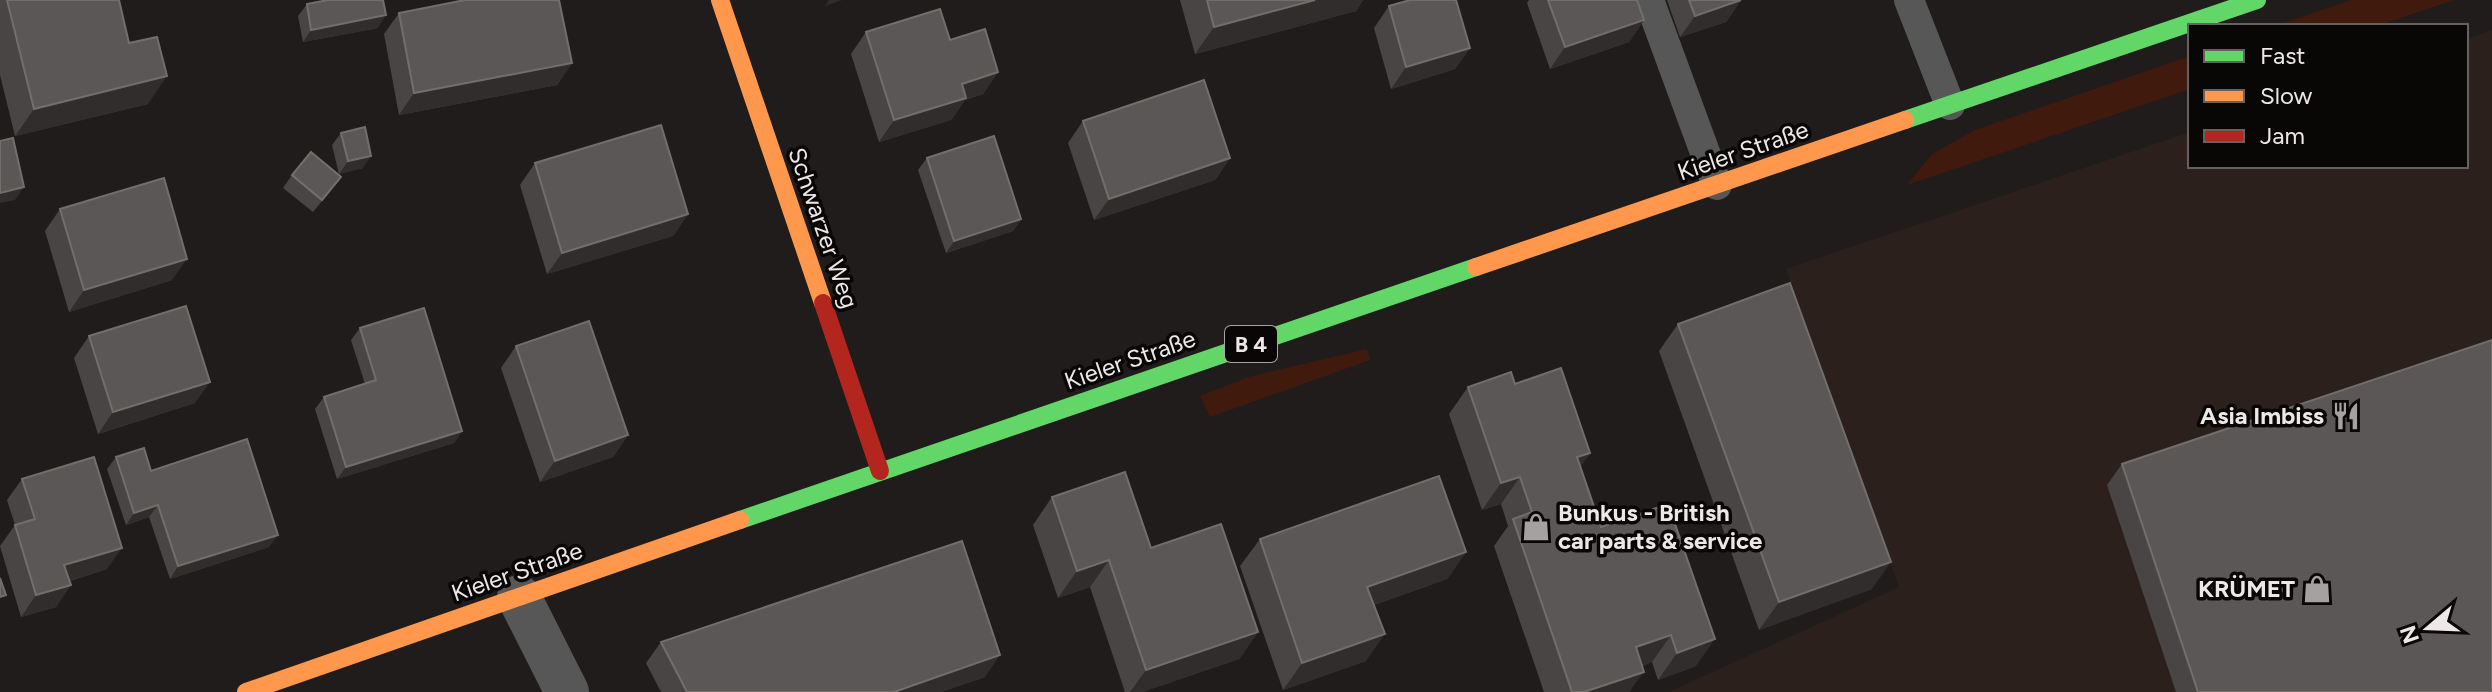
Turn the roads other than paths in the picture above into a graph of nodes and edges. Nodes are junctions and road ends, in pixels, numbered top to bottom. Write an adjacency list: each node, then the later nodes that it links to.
1 (720, 0): 7 (main road, Schwarzer Weg)
2 (1649, 0): 6 (lane)
3 (1909, 0): 5 (lane)
4 (2257, 0): 5 (main road, Kieler Straße / B 4)
5 (1950, 105): 6 (main road, Kieler Straße / B 4)
6 (1717, 185): 7 (main road, Kieler Straße / B 4)
7 (880, 471): 8 (main road, Kieler Straße / B 4)
8 (519, 597): 9 (main road, Kieler Straße / B 4); 10 (street)
9 (246, 692)
10 (567, 692)

